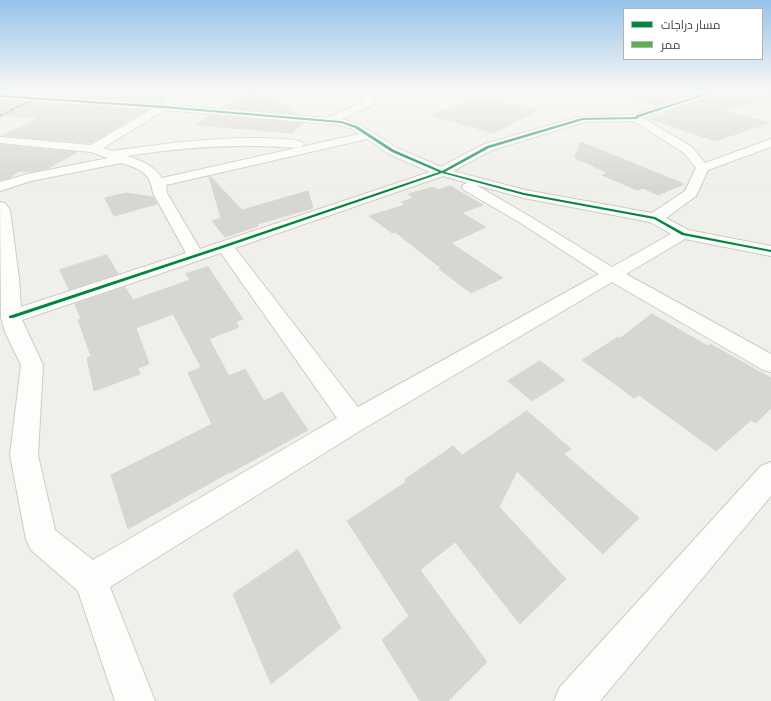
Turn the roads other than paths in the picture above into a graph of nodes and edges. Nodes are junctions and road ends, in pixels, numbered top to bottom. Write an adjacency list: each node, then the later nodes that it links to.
1 (136, 124): 9 (street)
2 (346, 124): 5 (street)
3 (567, 124): 12 (street)
4 (645, 124): 11 (street)
5 (369, 135): 8 (street); 12 (street)
6 (0, 140): 9 (street)
7 (771, 143): 11 (street)
8 (315, 147): 10 (street); 13 (street)
9 (92, 150): 10 (street)
10 (118, 157): 13 (street); 14 (street)
11 (703, 168): 15 (street)
12 (442, 172): 15 (street); 18 (street); 21 (street)
13 (159, 183): 20 (street)
14 (0, 187)
15 (655, 218): 17 (street)
16 (1, 220): 22 (street)
17 (683, 234): 19 (street); 21 (street)
18 (225, 246): 20 (street); 25 (street)
19 (771, 251)
20 (196, 256): 23 (street)
21 (613, 275): 24 (street); 25 (street)
22 (5, 280): 23 (street)
23 (9, 329): 27 (street)
24 (771, 364)
25 (354, 421): 27 (street)
26 (771, 475): 29 (street)
27 (91, 580): 28 (street)
28 (135, 701)
29 (574, 701)

